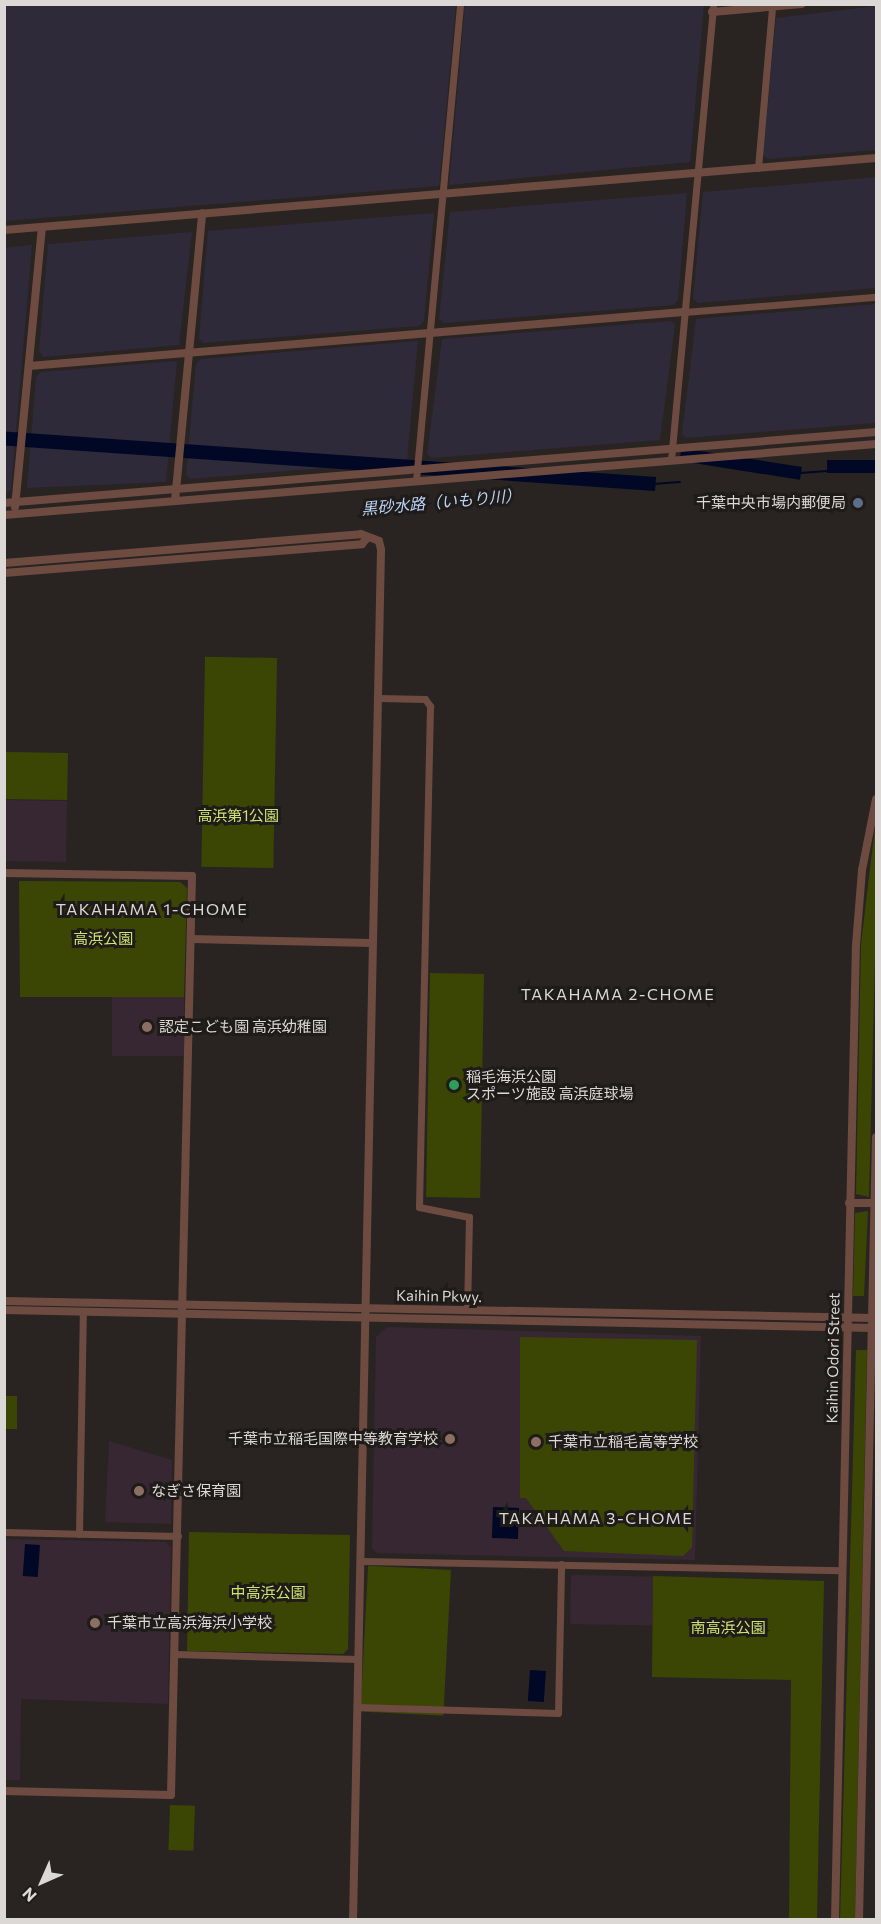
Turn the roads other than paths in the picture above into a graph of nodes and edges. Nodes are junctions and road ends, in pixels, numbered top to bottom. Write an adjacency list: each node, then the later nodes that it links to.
1 (460, 4): 8 (street)
2 (802, 4): 3 (street)
3 (772, 7): 4 (street); 6 (street)
4 (712, 8): 7 (street)
5 (876, 158): 6 (street)
6 (758, 168): 7 (street)
7 (697, 173): 8 (street); 13 (street)
8 (443, 193): 9 (street); 14 (street)
9 (202, 213): 10 (street); 15 (street)
10 (42, 227): 11 (street); 16 (street)
11 (4, 230)
12 (876, 297): 13 (street)
13 (684, 312): 14 (street); 19 (street)
14 (430, 333): 15 (street); 21 (street)
15 (188, 353): 16 (street); 23 (street)
16 (29, 366): 25 (street)
17 (876, 432): 19 (street)
18 (876, 444): 20 (street)
19 (672, 449): 20 (street); 21 (street)
20 (671, 460): 22 (street)
21 (417, 470): 22 (street); 23 (street)
22 (416, 480): 24 (street)
23 (175, 489): 24 (street); 25 (street)
24 (175, 501): 27 (street)
25 (16, 502): 26 (street); 27 (street)
26 (4, 503)
27 (9, 515)
28 (367, 538): 29 (street); 30 (street); 31 (street)
29 (4, 563)
30 (4, 573)
31 (379, 698): 35 (street); 42 (street)
32 (876, 799): 37 (street, Kaihin Odori Street)
33 (4, 873): 34 (street)
34 (191, 939): 35 (street); 40 (street)
35 (372, 943): 44 (street)
36 (876, 1137): 38 (street)
37 (849, 1203): 38 (street); 45 (street, Kaihin Odori Street)
38 (875, 1203): 46 (street)
39 (4, 1301): 40 (street, Kaihin Pkwy.)
40 (183, 1309): 43 (street, Kaihin Pkwy.); 44 (street, Kaihin Pkwy.); 51 (street)
41 (4, 1310): 43 (street, Kaihin Pkwy.)
42 (468, 1310): 44 (street, Kaihin Pkwy.); 45 (street, Kaihin Pkwy.)
43 (82, 1312): 50 (street)
44 (366, 1313): 47 (street, Kaihin Pkwy.); 52 (street)
45 (847, 1317): 46 (street, Kaihin Pkwy.); 47 (street, Kaihin Odori Street)
46 (873, 1318): 48 (street)
47 (847, 1327): 48 (street, Kaihin Pkwy.); 54 (street, Kaihin Odori Street)
48 (873, 1328): 61 (street)
49 (4, 1532): 50 (street)
50 (79, 1533): 51 (street)
51 (178, 1536): 55 (street)
52 (361, 1561): 53 (street); 56 (street)
53 (561, 1564): 54 (street); 57 (street)
54 (842, 1570): 60 (street, Kaihin Odori Street)
55 (176, 1654): 56 (street); 58 (street)
56 (358, 1659): 57 (street)
57 (357, 1707): 59 (street)
58 (4, 1791)
59 (353, 1920)
60 (835, 1920)
61 (860, 1920)

